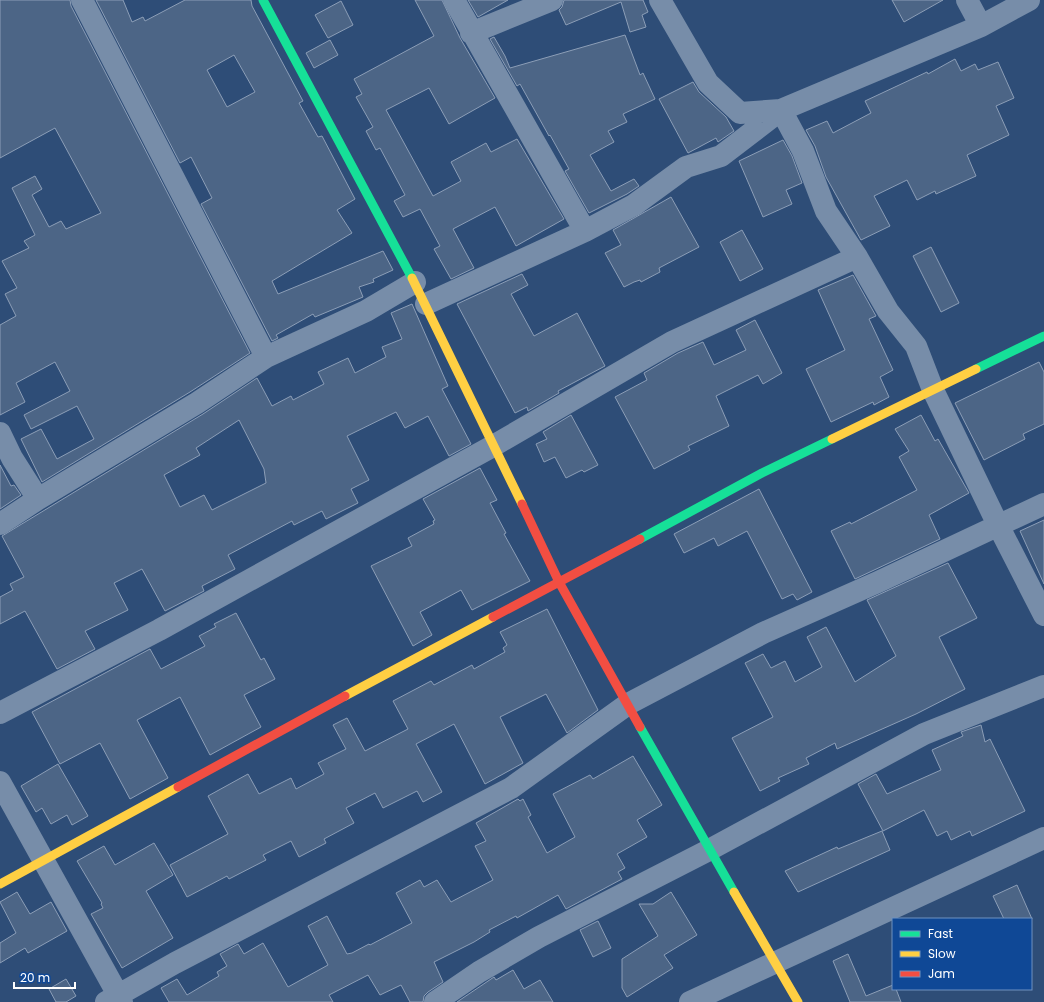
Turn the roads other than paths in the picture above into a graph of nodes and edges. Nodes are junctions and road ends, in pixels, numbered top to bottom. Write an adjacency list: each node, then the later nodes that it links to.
1 (82, 0): 16 (street)
2 (263, 0): 13 (street)
3 (454, 0): 9 (street)
4 (660, 0): 10 (street)
5 (967, 0): 8 (street)
6 (1029, 0): 8 (street)
7 (545, 2): 9 (street)
8 (981, 26): 10 (street)
9 (471, 33): 11 (street)
10 (781, 110): 11 (street); 12 (street)
11 (585, 231): 14 (street)
12 (857, 257): 17 (street); 19 (street)
13 (415, 282): 14 (street); 16 (street)
14 (426, 304): 19 (street)
15 (1044, 336): 17 (street)
16 (266, 357): 20 (street)
17 (933, 390): 23 (street); 24 (street)
18 (0, 433): 20 (street)
19 (493, 446): 24 (street); 28 (street)
20 (38, 500): 22 (street)
21 (1044, 504): 23 (street)
22 (0, 524)
23 (998, 525): 25 (street); 27 (street)
24 (559, 582): 27 (street); 32 (street)
25 (1044, 615)
26 (1044, 686): 31 (street)
27 (628, 704): 31 (street); 35 (street)
28 (0, 713)
29 (0, 782): 32 (street)
30 (1044, 838): 34 (street)
31 (709, 850): 34 (street); 36 (street)
32 (44, 862): 33 (street); 35 (street)
33 (0, 884)
34 (775, 962): 37 (street); 38 (street)
35 (115, 1000)
36 (435, 1002)
37 (690, 1002)
38 (798, 1002)

